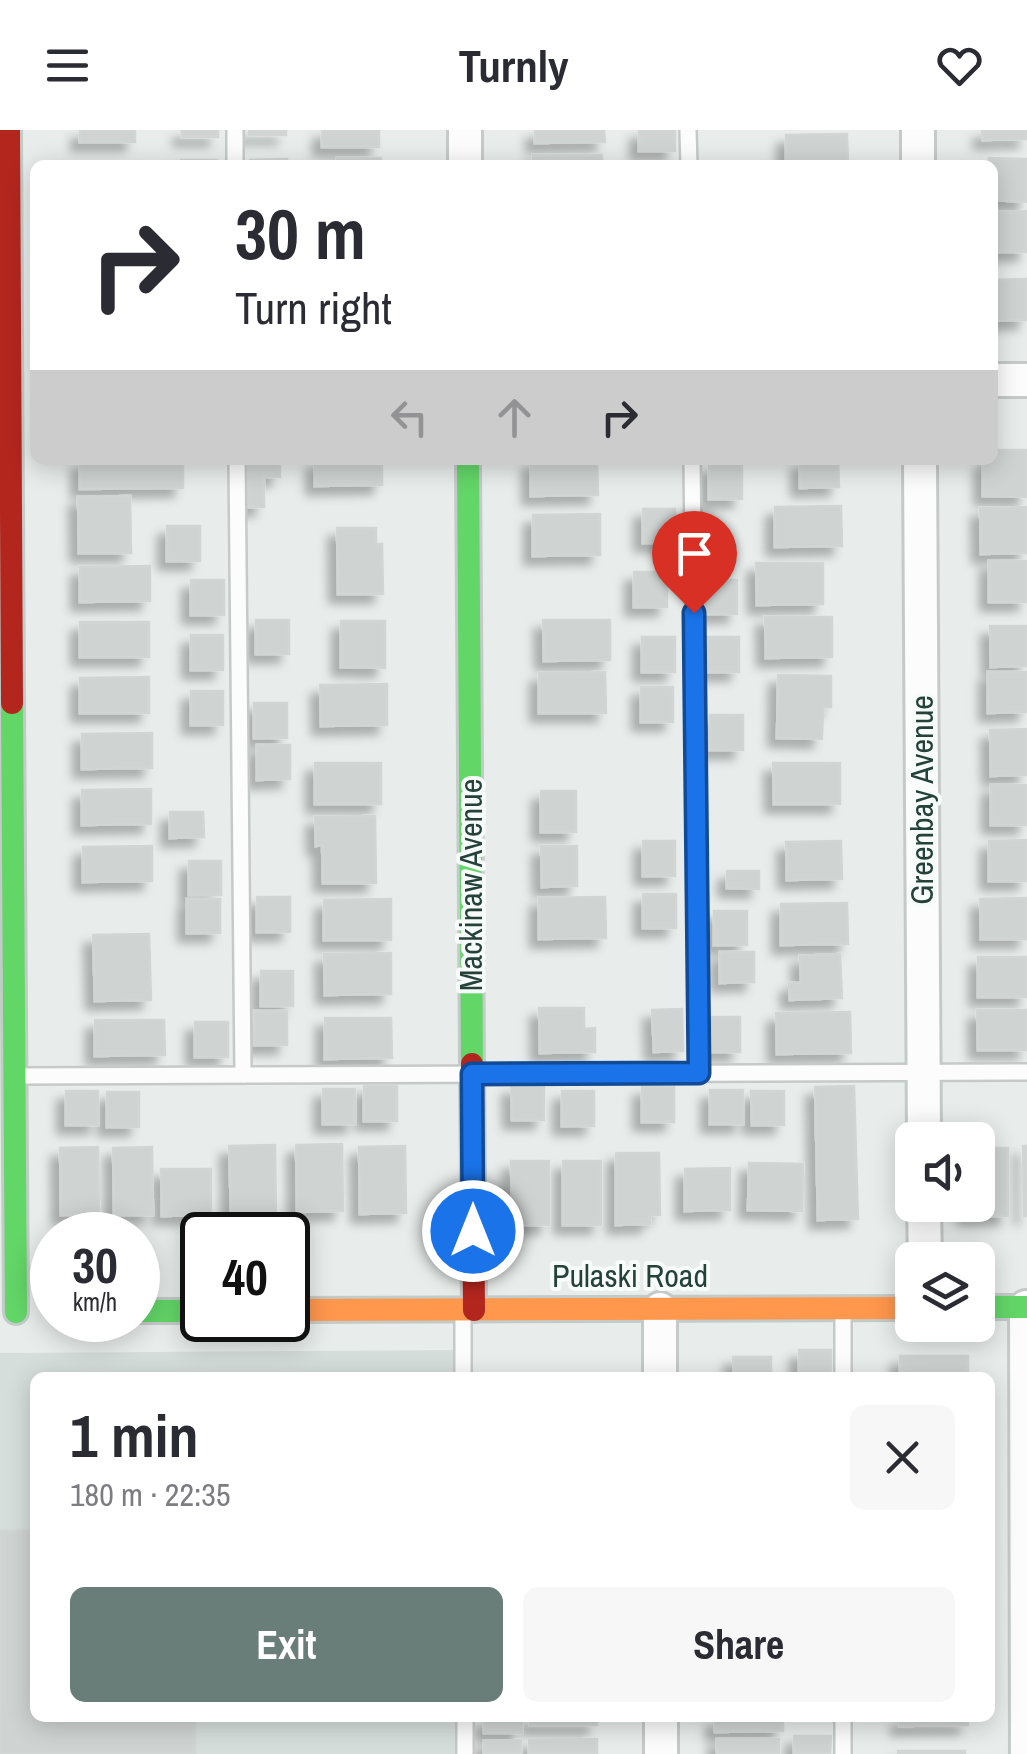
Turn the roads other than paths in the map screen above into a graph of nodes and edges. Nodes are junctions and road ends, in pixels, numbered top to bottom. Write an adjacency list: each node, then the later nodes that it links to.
1 (9, 130): 12 (street)
2 (235, 130): 6 (lane)
3 (465, 130): 7 (street)
4 (688, 130): 8 (lane)
5 (918, 130): 9 (street)
6 (235, 160)
7 (466, 160)
8 (689, 160)
9 (918, 160)
10 (998, 380): 11 (street)
11 (1027, 380)
12 (15, 384): 22 (street)
13 (237, 465): 21 (lane)
14 (468, 465): 20 (street, Mackinaw Avenue)
15 (692, 465): 19 (lane)
16 (920, 465): 17 (street, Greenbay Avenue)
17 (924, 1072): 18 (lane); 19 (lane); 23 (street, Greenbay Avenue)
18 (1027, 1072)
19 (699, 1073): 20 (lane)
20 (472, 1074): 21 (lane); 30 (street, Mackinaw Avenue)
21 (244, 1075): 22 (lane)
22 (8, 1076): 31 (street)
23 (924, 1122)
24 (1026, 1307): 27 (street); 41 (street)
25 (844, 1308): 26 (street, Pulaski Road); 28 (street, Pulaski Road); 34 (lane)
26 (895, 1308)
27 (995, 1308)
28 (660, 1309): 30 (street, Pulaski Road); 33 (street)
29 (310, 1310): 30 (street, Pulaski Road)
30 (468, 1310): 32 (lane)
31 (17, 1312)
32 (463, 1372)
33 (660, 1372)
34 (844, 1372)
35 (464, 1722): 38 (lane)
36 (661, 1722): 39 (street)
37 (844, 1722): 40 (lane)
38 (465, 1754)
39 (661, 1754)
40 (844, 1754)
41 (1027, 1754)

